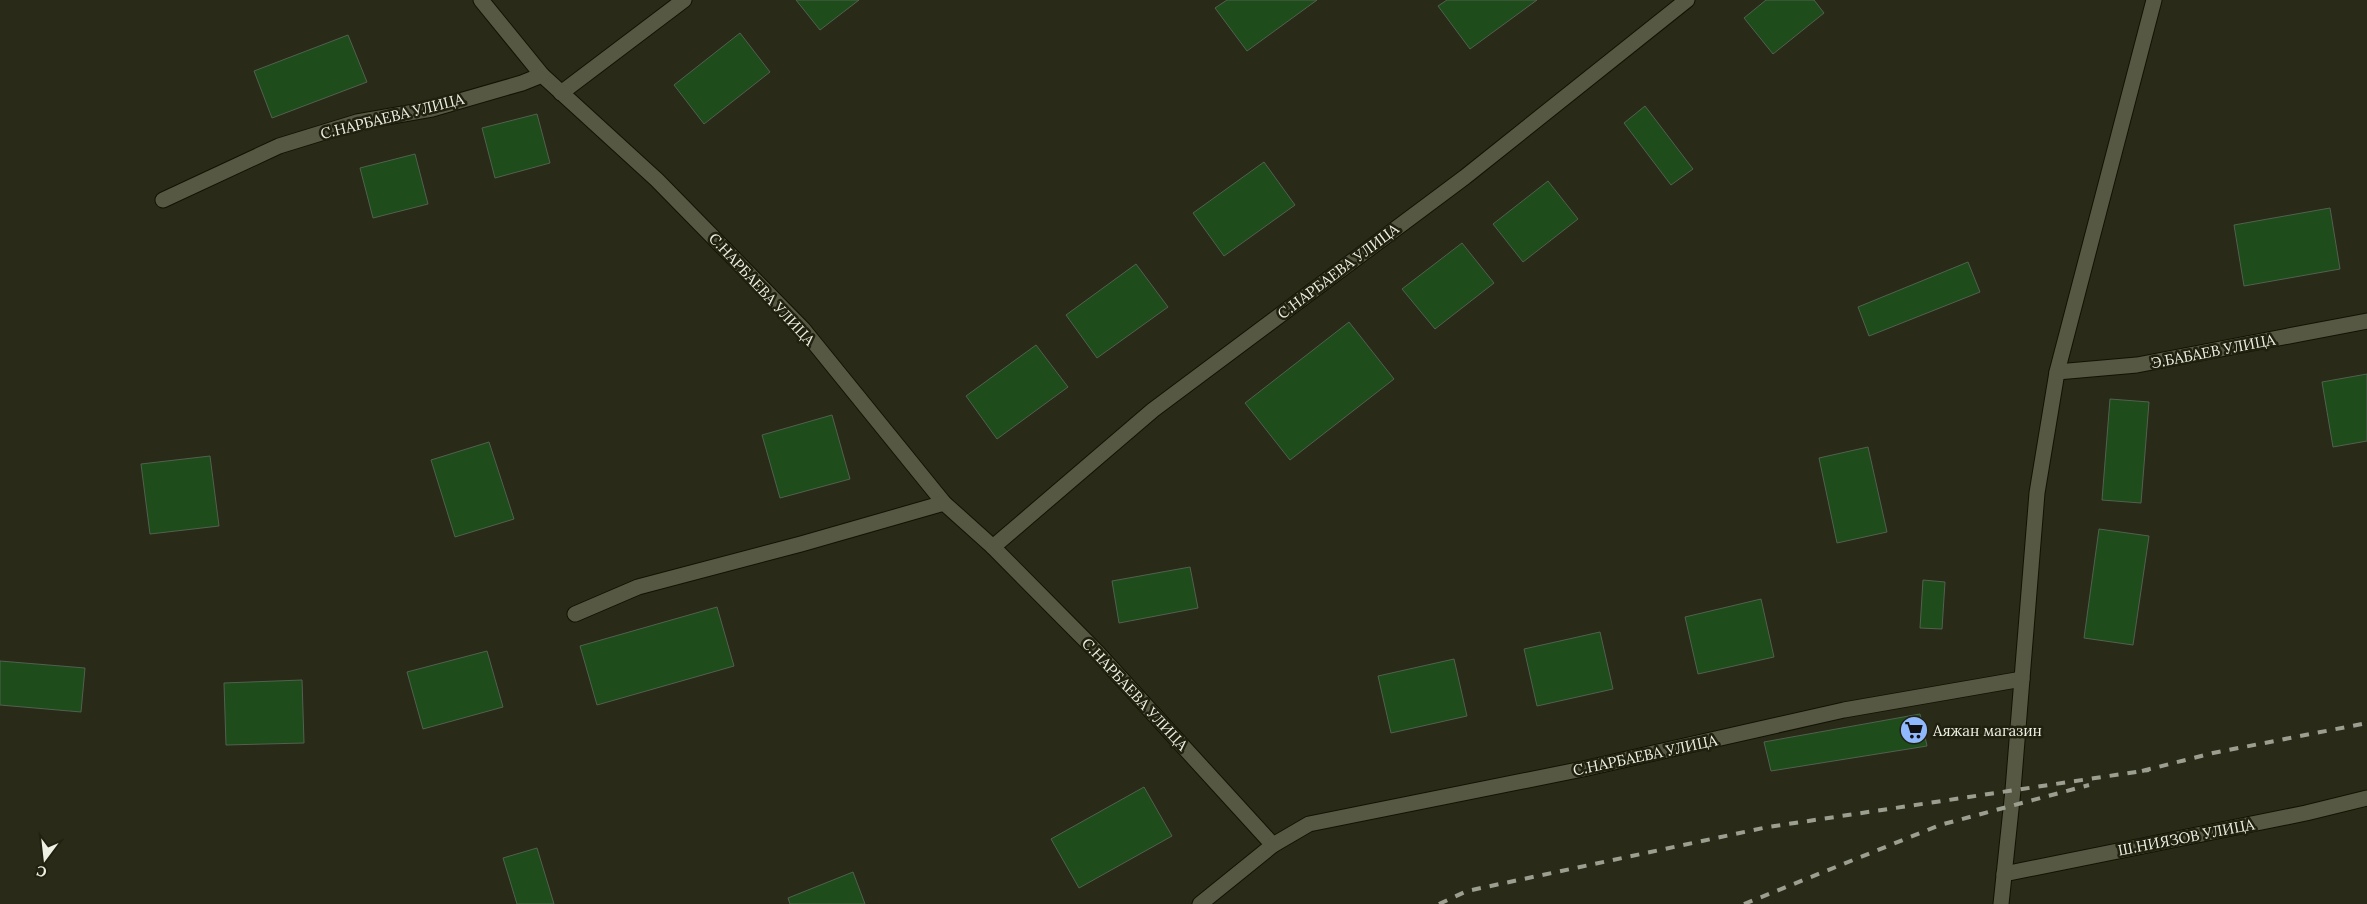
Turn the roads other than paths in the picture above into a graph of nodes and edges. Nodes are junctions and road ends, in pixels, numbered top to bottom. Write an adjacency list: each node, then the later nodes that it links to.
1 (481, 0): 5 (street, С.НАРБАЕВА УЛИЦА)
2 (684, 0): 6 (street)
3 (1687, 0): 11 (street, С.НАРБАЕВА УЛИЦА)
4 (2154, 0): 9 (street)
5 (542, 75): 6 (street, С.НАРБАЕВА УЛИЦА); 7 (street, С.НАРБАЕВА УЛИЦА)
6 (561, 93): 10 (street, С.НАРБАЕВА УЛИЦА)
7 (163, 200)
8 (2367, 321): 9 (street, Э.БАБАЕВ УЛИЦА)
9 (2057, 372): 13 (street)
10 (944, 503): 11 (street, С.НАРБАЕВА УЛИЦА); 12 (street)
11 (993, 547): 15 (street, С.НАРБАЕВА УЛИЦА)
12 (576, 614)
13 (2022, 679): 15 (street, С.НАРБАЕВА УЛИЦА); 16 (street)
14 (2367, 798): 16 (street, Ш.НИЯЗОВ УЛИЦА)
15 (1273, 845): 17 (street, С.НАРБАЕВА УЛИЦА)
16 (2004, 874): 18 (street)
17 (1200, 904)
18 (2001, 904)

